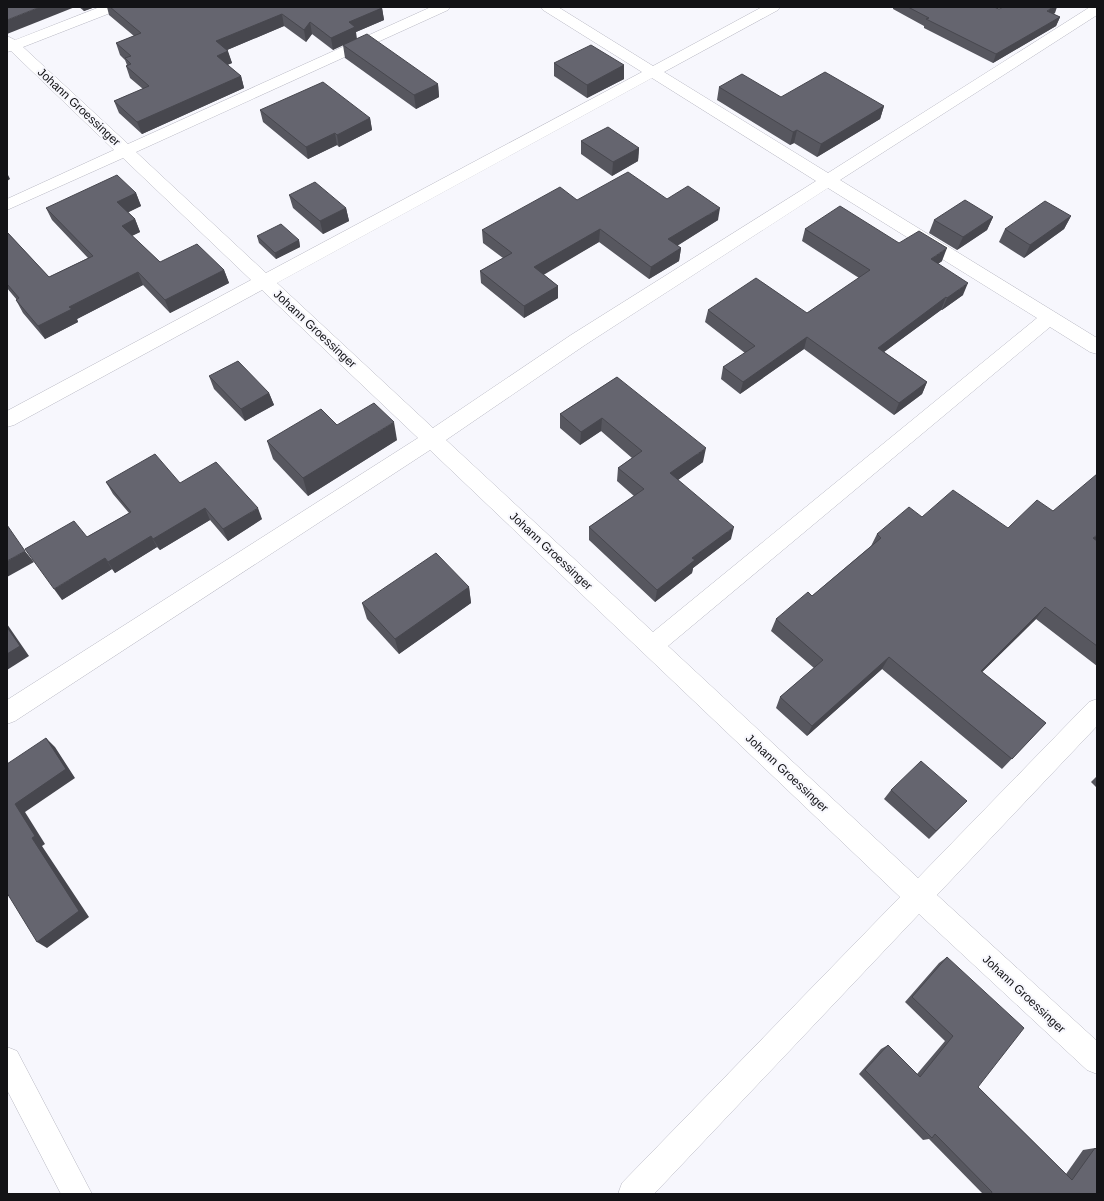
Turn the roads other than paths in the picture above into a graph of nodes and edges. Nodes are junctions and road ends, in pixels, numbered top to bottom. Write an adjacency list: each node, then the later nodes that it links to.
1 (113, 7): 6 (street)
2 (443, 7): 8 (street)
3 (548, 7): 7 (street)
4 (772, 7): 7 (street)
5 (1097, 9): 9 (street)
6 (9, 45): 8 (street, Johann Groessinger)
7 (653, 72): 9 (street); 11 (street)
8 (125, 150): 10 (street); 11 (street, Johann Groessinger)
9 (829, 180): 12 (street); 15 (street)
10 (7, 205)
11 (264, 282): 14 (street); 15 (street, Johann Groessinger)
12 (1049, 318): 13 (street); 16 (street)
13 (1097, 347)
14 (7, 420)
15 (432, 439): 16 (street, Johann Groessinger); 18 (street)
16 (652, 646): 19 (street, Johann Groessinger)
17 (1097, 710): 19 (street)
18 (7, 713)
19 (918, 896): 20 (street, Johann Groessinger); 23 (street)
20 (1097, 1060)
21 (7, 1061): 22 (street)
22 (77, 1194)
23 (633, 1194)

